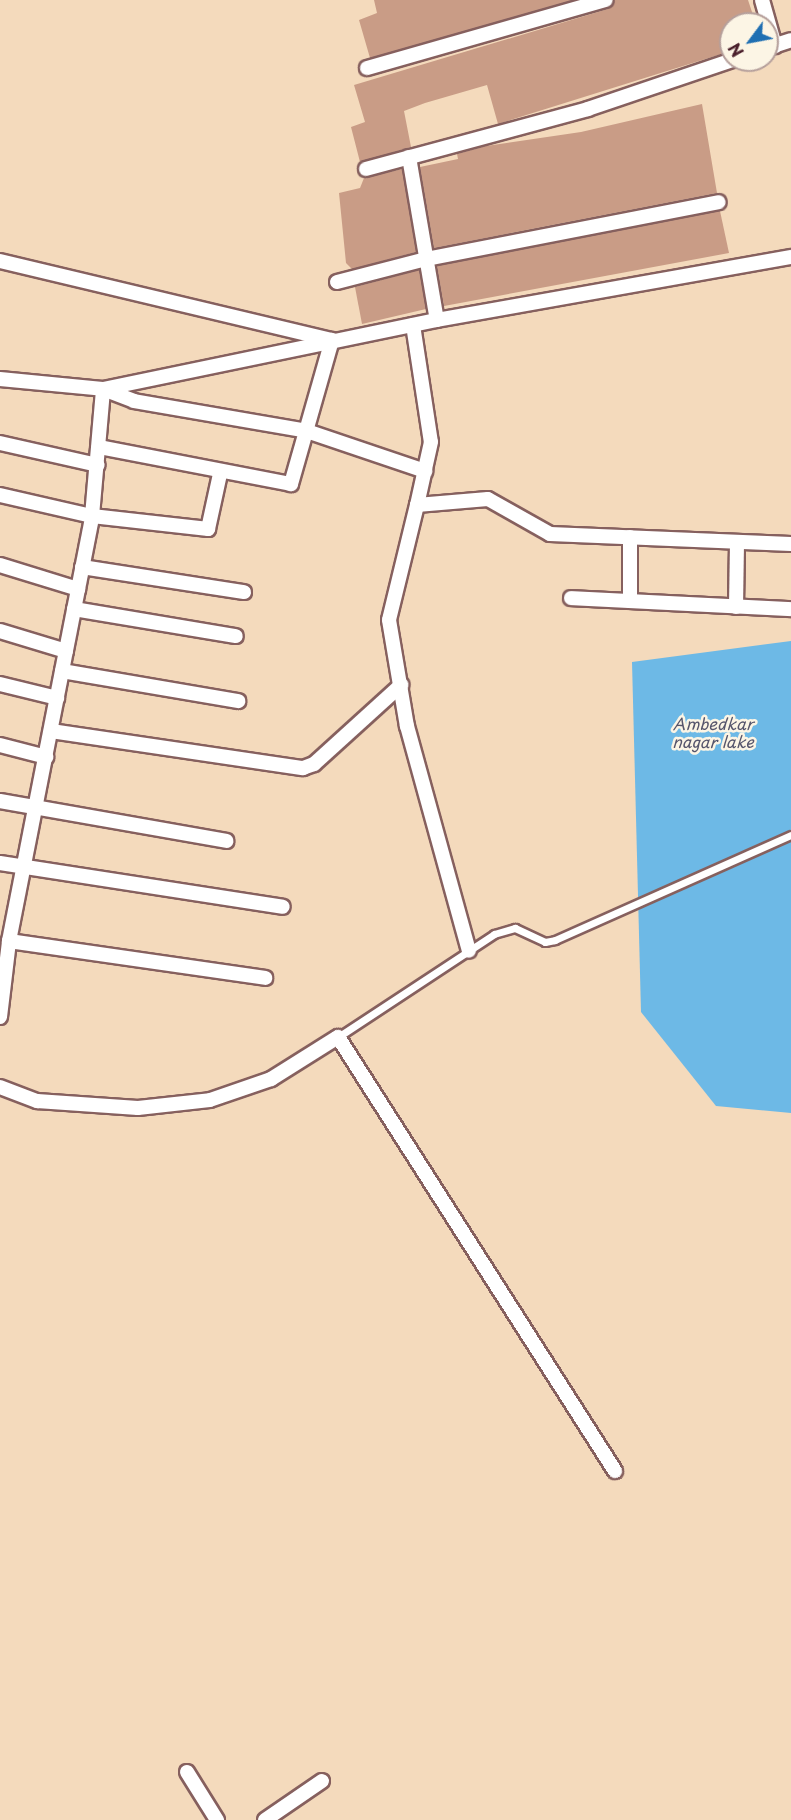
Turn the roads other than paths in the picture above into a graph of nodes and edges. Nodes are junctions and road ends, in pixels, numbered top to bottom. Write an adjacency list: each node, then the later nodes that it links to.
1 (606, 0): 3 (street)
2 (719, 65): 4 (street)
3 (367, 68)
4 (409, 157): 5 (street); 7 (street)
5 (366, 169)
6 (719, 202): 7 (street)
7 (426, 258): 10 (street); 11 (street)
8 (791, 258): 11 (street)
9 (0, 261): 13 (street)
10 (337, 282)
11 (436, 320): 12 (street)
12 (413, 325): 13 (street); 20 (street)
13 (332, 340): 15 (street); 16 (street)
14 (0, 379): 15 (street)
15 (103, 389): 16 (street); 18 (street)
16 (307, 431): 20 (street); 21 (street)
17 (0, 443): 19 (street)
18 (99, 447): 19 (street); 21 (street)
19 (98, 465): 24 (street)
20 (425, 471): 23 (street)
21 (220, 474): 24 (street)
22 (0, 495): 24 (street)
23 (417, 505): 25 (street); 42 (street)
24 (92, 516): 29 (street)
25 (630, 537): 26 (street); 33 (street)
26 (737, 542): 27 (street); 34 (street)
27 (791, 544)
28 (0, 565): 30 (street)
29 (82, 567): 30 (street); 31 (street)
30 (78, 588): 35 (street)
31 (244, 592)
32 (571, 598): 33 (street)
33 (630, 601): 34 (street)
34 (736, 607): 36 (street)
35 (74, 609): 38 (street); 39 (street)
36 (791, 609)
37 (0, 631): 39 (street)
38 (236, 636)
39 (66, 651): 40 (street)
40 (62, 671): 43 (street); 44 (street)
41 (0, 684): 43 (street)
42 (401, 685): 45 (street); 57 (street)
43 (57, 698): 45 (street)
44 (238, 701)
45 (51, 731): 47 (street)
46 (0, 745): 47 (street)
47 (46, 757): 49 (street)
48 (0, 801): 49 (street)
49 (35, 810): 51 (street); 53 (street)
50 (791, 835): 57 (lane)
51 (226, 841)
52 (0, 863): 53 (street)
53 (23, 869): 54 (street); 55 (street)
54 (283, 907)
55 (6, 923): 56 (street)
56 (9, 941): 58 (street); 59 (street)
57 (469, 951): 61 (lane)
58 (265, 978)
59 (2, 981): 60 (street)
60 (0, 1017)
61 (338, 1037): 62 (street); 63 (street)
62 (0, 1087)
63 (615, 1471)
64 (187, 1772): 66 (street)
65 (322, 1781): 67 (street)
66 (217, 1820)
67 (265, 1820)

